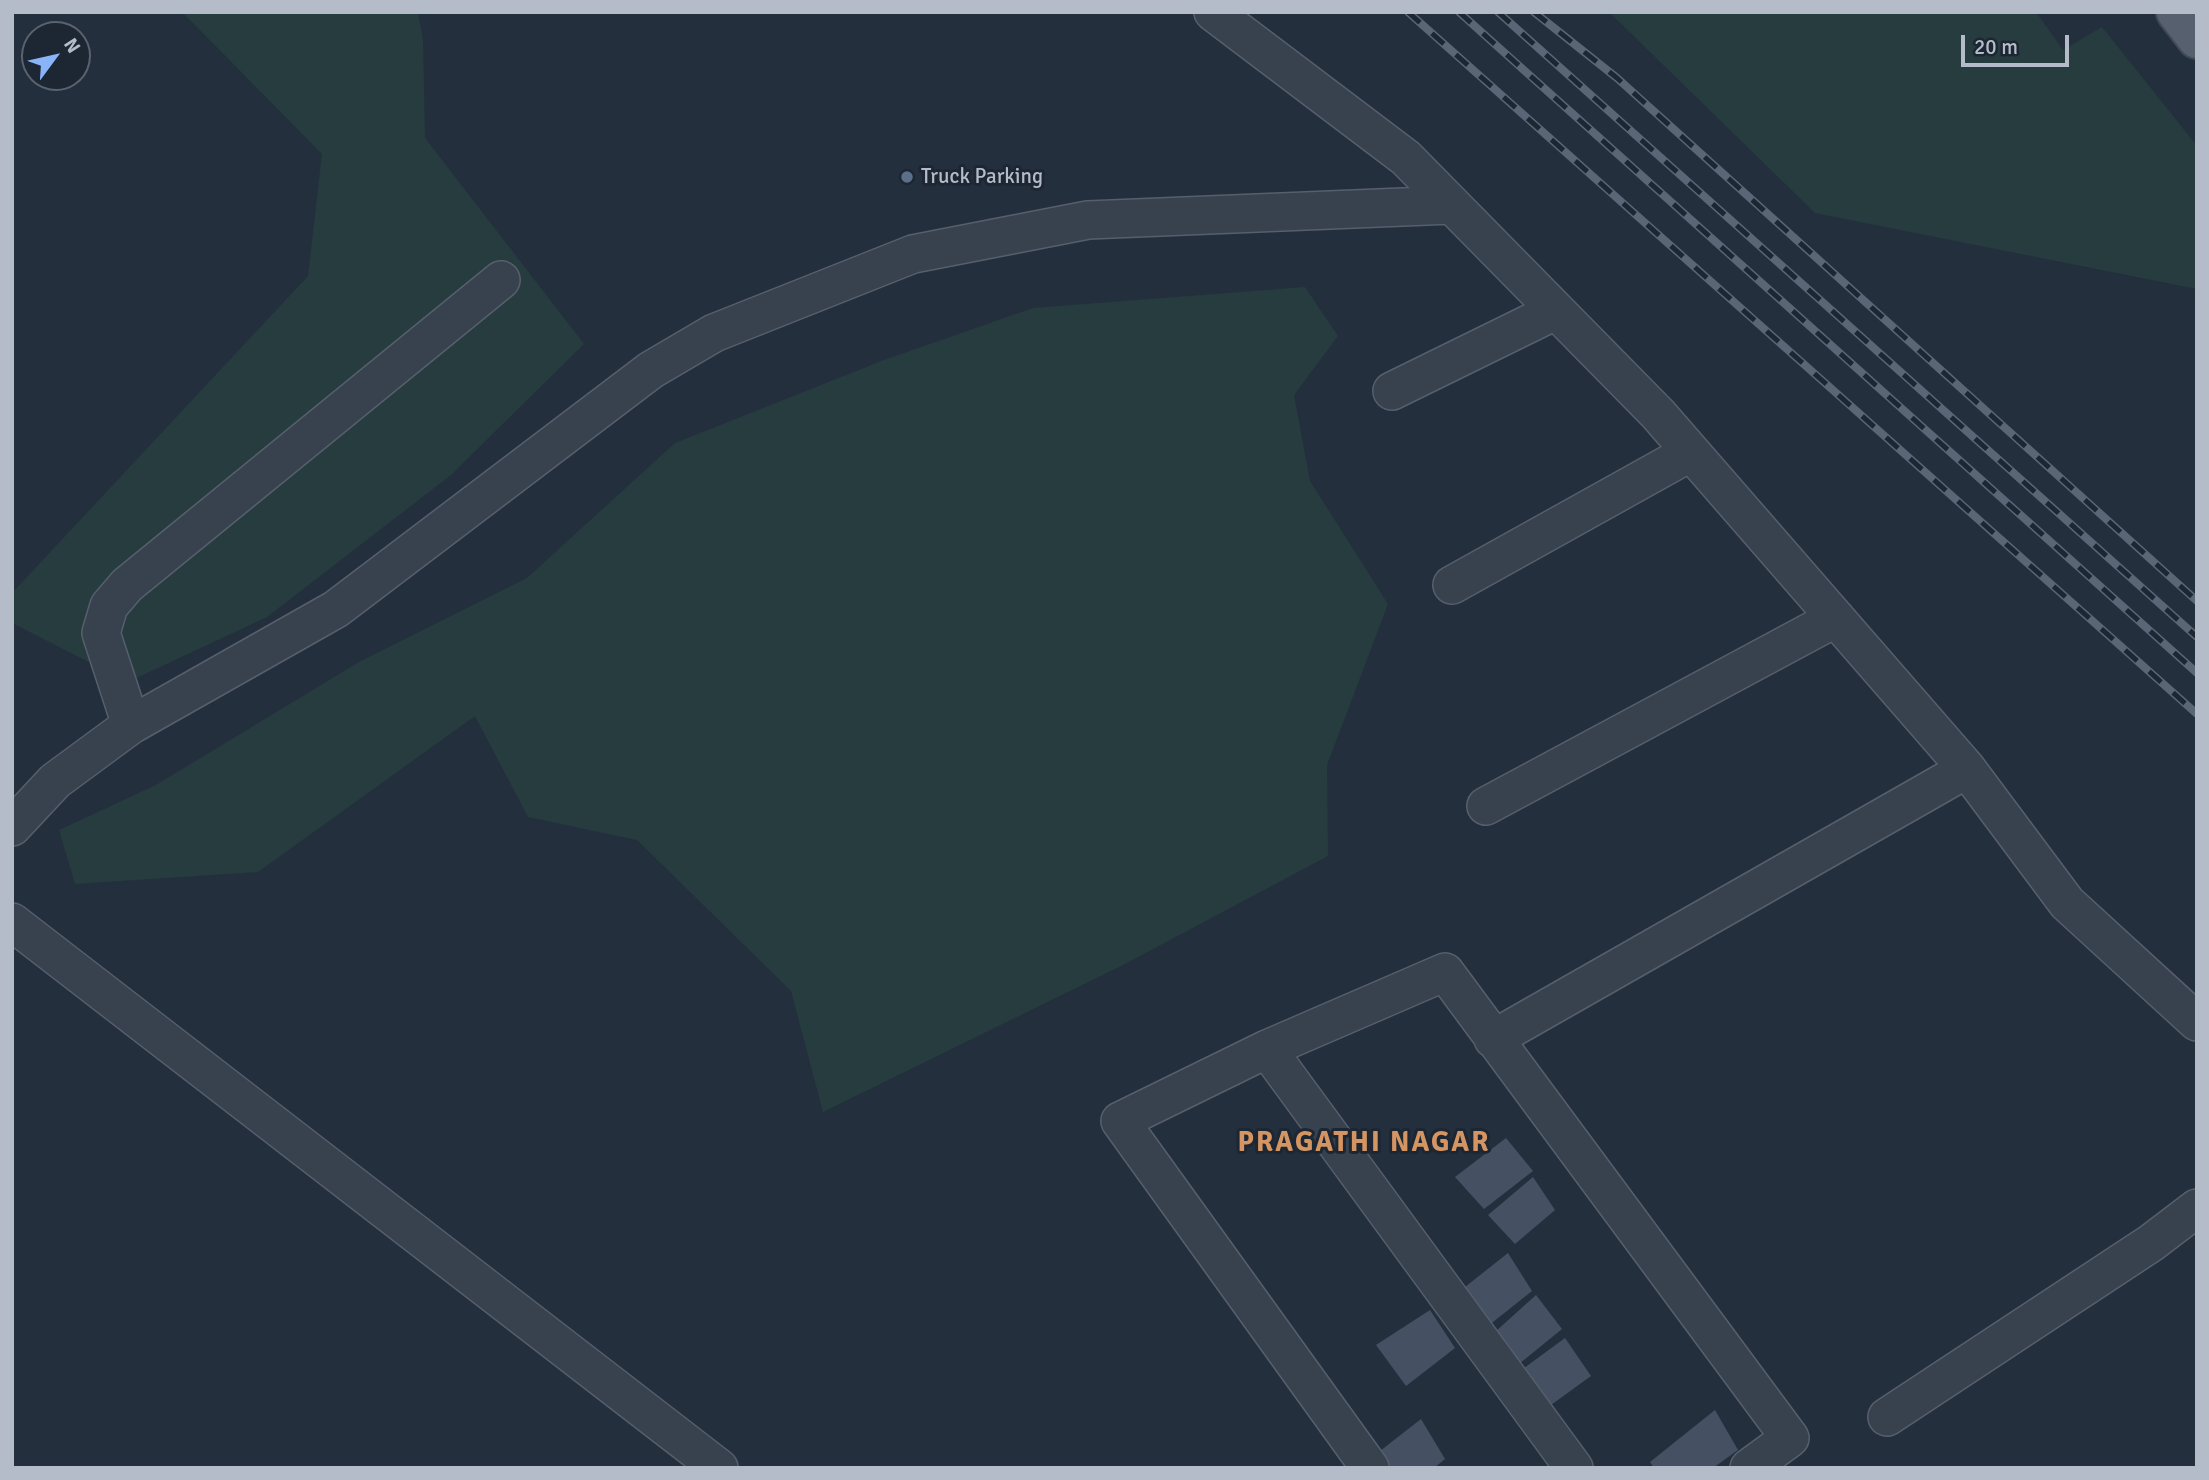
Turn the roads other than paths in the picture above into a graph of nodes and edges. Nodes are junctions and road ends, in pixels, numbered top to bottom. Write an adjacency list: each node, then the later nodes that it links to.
1 (1213, 12): 4 (street)
2 (2176, 12): 3 (main road)
3 (2197, 39)
4 (1451, 205): 6 (street); 11 (street)
5 (501, 280): 11 (street)
6 (1555, 311): 7 (street); 8 (street)
7 (1392, 391)
8 (1691, 452): 9 (street); 10 (street)
9 (1452, 585)
10 (1836, 618): 12 (street); 13 (street)
11 (131, 724): 14 (street)
12 (1967, 769): 16 (street); 17 (street)
13 (1486, 806)
14 (12, 827)
15 (12, 922): 21 (street)
16 (2197, 1022)
17 (1493, 1039): 18 (street); 24 (street)
18 (1268, 1049): 22 (street); 23 (street)
19 (2197, 1208): 20 (street)
20 (1887, 1417)
21 (719, 1468)
22 (1370, 1468)
23 (1574, 1468)
24 (1749, 1468)

